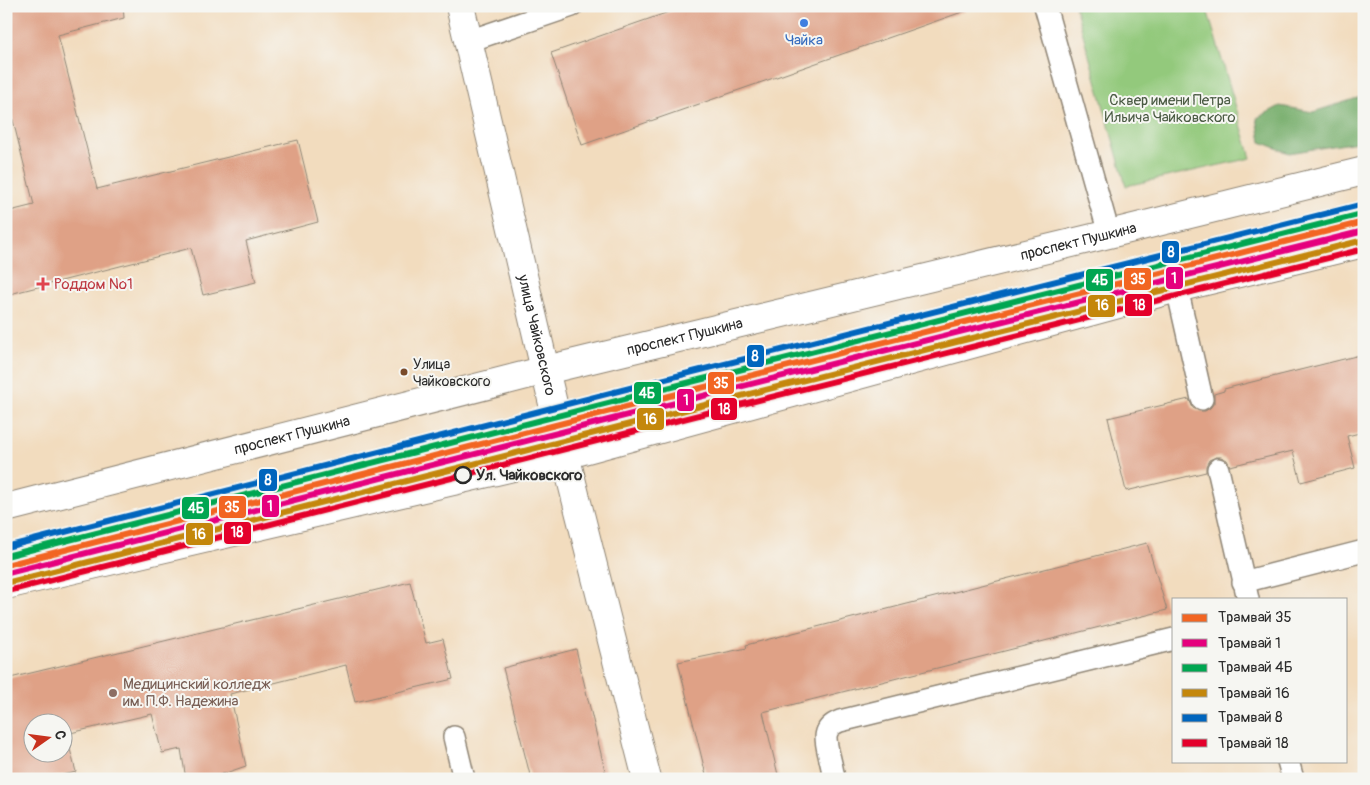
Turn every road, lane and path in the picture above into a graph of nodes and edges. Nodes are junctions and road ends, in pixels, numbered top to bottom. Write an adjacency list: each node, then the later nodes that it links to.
1 (460, 6): 4 (main road, улица Чайковского)
2 (572, 6): 4 (lane)
3 (1045, 6): 6 (lane)
4 (468, 41): 9 (main road, улица Чайковского)
5 (1364, 170): 6 (main road, проспект Пушкина)
6 (1109, 234): 9 (main road, проспект Пушкина)
7 (1364, 243): 8 (main road)
8 (1177, 288): 10 (lane); 11 (main road)
9 (546, 370): 11 (main road, улица Чайковского); 13 (main road, проспект Пушкина)
10 (1202, 399)
11 (565, 455): 15 (main road); 21 (main road, улица Чайковского)
12 (1218, 469): 16 (lane)
13 (6, 508)
14 (1364, 551): 16 (lane)
15 (6, 585)
16 (1245, 590)
17 (1172, 639): 22 (lane)
18 (454, 737): 20 (lane)
19 (1288, 762): 23 (lane)
20 (464, 779)
21 (646, 779)
22 (834, 779)
23 (1293, 779)

